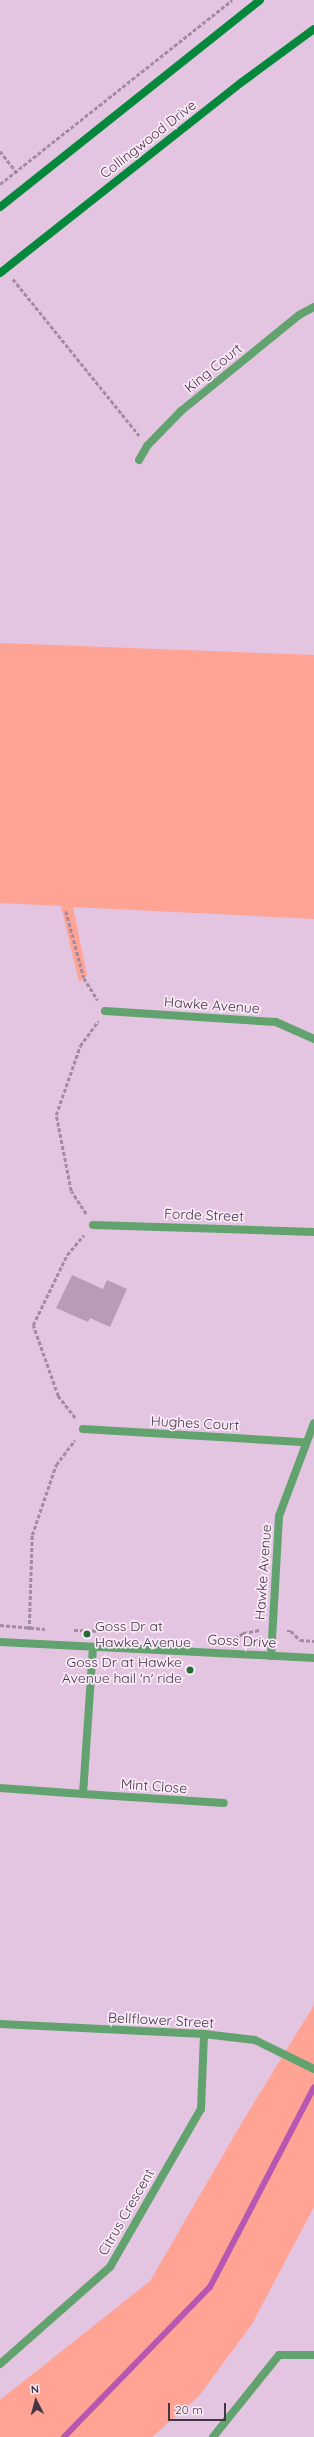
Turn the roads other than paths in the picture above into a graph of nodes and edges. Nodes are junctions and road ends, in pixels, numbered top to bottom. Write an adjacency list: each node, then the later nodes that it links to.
1 (260, 0): 3 (main road)
2 (314, 30): 4 (main road, Collingwood Drive)
3 (0, 207)
4 (2, 271)
5 (314, 307): 6 (street, King Court)
6 (138, 460)
7 (105, 1011): 8 (street, Hawke Avenue)
8 (314, 1039)
9 (93, 1225): 10 (street, Forde Street)
10 (314, 1232)
11 (314, 1423): 13 (street, Hawke Avenue)
12 (83, 1429): 13 (street, Hughes Court)
13 (305, 1442): 16 (street, Hawke Avenue)
14 (0, 1642): 15 (street, Goss Drive)
15 (93, 1646): 16 (street, Goss Drive); 19 (street)
16 (271, 1656): 17 (street, Goss Drive)
17 (314, 1658)
18 (0, 1788): 19 (street)
19 (84, 1794): 20 (street, Mint Close)
20 (224, 1804)
21 (0, 2024): 22 (street, Bellflower Street)
22 (204, 2034): 23 (street, Bellflower Street); 25 (street, Citrus Crescent)
23 (312, 2068)
24 (314, 2355): 26 (street)
25 (0, 2364)
26 (213, 2437)

